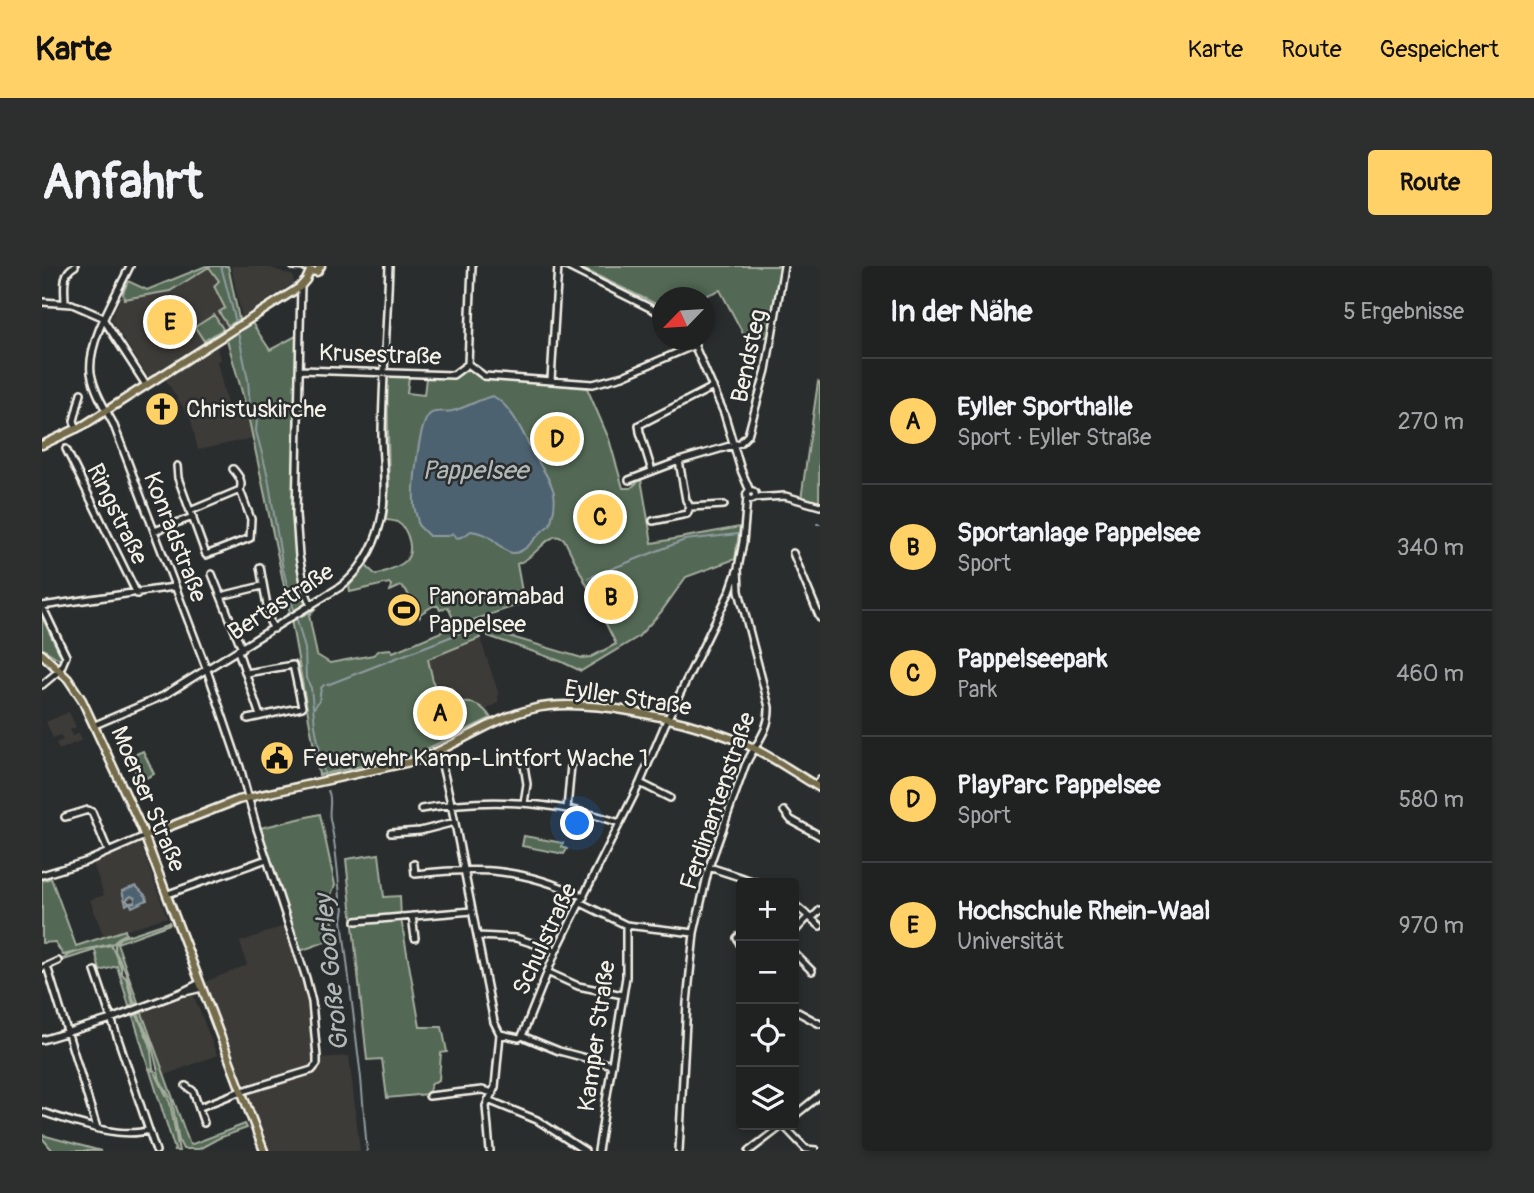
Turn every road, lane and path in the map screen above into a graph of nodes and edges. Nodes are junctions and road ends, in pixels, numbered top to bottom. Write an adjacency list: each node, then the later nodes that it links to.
1 (75, 266): 13 (street)
2 (130, 266): 15 (street)
3 (293, 266): 10 (street)
4 (321, 266): 10 (main road)
5 (389, 266): 20 (street, Bertastraße)
6 (472, 266): 18 (street)
7 (558, 266): 21 (street)
8 (566, 266): 14 (street)
9 (785, 266): 28 (street, Bendsteg)
10 (308, 268): 11 (main road)
11 (301, 285): 19 (street); 22 (main road)
12 (42, 302): 13 (street)
13 (65, 303): 15 (street)
14 (652, 309)
15 (104, 319): 22 (street); 25 (street)
16 (676, 350): 21 (street, Krusestraße)
17 (697, 350): 23 (street)
18 (468, 364): 20 (street, Krusestraße); 21 (street, Krusestraße)
19 (300, 370): 20 (street, Krusestraße); 52 (street)
20 (385, 372): 52 (street, Bertastraße)
21 (551, 380)
22 (146, 385): 25 (main road)
23 (713, 387): 28 (street); 33 (street)
24 (81, 393): 26 (street)
25 (106, 410): 26 (main road); 42 (street, Konradstraße)
26 (77, 429): 27 (main road)
27 (42, 443)
28 (734, 443): 30 (street); 36 (street)
29 (66, 449): 49 (street, Ringstraße)
30 (679, 461): 33 (street); 39 (street)
31 (177, 467): 40 (street)
32 (233, 469): 35 (street)
33 (652, 471): 34 (street)
34 (629, 480)
35 (240, 490): 40 (street); 40 (street)
36 (751, 495): 38 (street); 48 (street, Schulstraße)
37 (724, 505): 39 (street)
38 (819, 506)
39 (690, 507): 41 (street)
40 (191, 514): 42 (street)
41 (653, 521)
42 (154, 531): 47 (street, Konradstraße)
43 (793, 553): 53 (street)
44 (260, 567): 46 (street)
45 (212, 574): 50 (street)
46 (262, 586): 50 (street); 54 (street)
47 (174, 587): 49 (street); 58 (street, Konradstraße)
48 (735, 588): 63 (street, Schulstraße); 65 (street, Ferdinantenstraße)
49 (137, 594): 51 (street)
50 (221, 596): 55 (street)
51 (43, 606): 57 (street)
52 (311, 606): 54 (street, Bertastraße)
53 (820, 618)
54 (274, 629): 55 (street, Bertastraße)
55 (240, 650): 58 (street, Bertastraße); 59 (street)
56 (42, 654): 57 (main road, Moerser Straße)
57 (60, 670): 60 (street); 64 (main road, Moerser Straße)
58 (207, 670): 64 (street, Bertastraße); 71 (street, Konradstraße)
59 (246, 673): 61 (street); 61 (street)
60 (42, 685)
61 (260, 716): 62 (street)
62 (248, 719)
63 (667, 720): 65 (main road, Eyller Straße); 66 (main road, Eyller Straße); 69 (street, Schulstraße)
64 (95, 725): 82 (main road, Moerser Straße)
65 (753, 748): 70 (main road, Eyller Straße); 87 (street, Ferdinantenstraße)
66 (439, 753): 71 (main road, Eyller Straße); 73 (street)
67 (523, 759): 74 (street)
68 (571, 765): 76 (street)
69 (640, 783): 72 (street); 80 (street, Schulstraße)
70 (819, 784)
71 (248, 797): 82 (main road, Eyller Straße); 85 (street, Konradstraße)
72 (670, 798)
73 (452, 803): 74 (street); 75 (street); 79 (street)
74 (524, 803): 76 (street)
75 (421, 808)
76 (567, 809): 80 (street)
77 (784, 811): 83 (street)
78 (65, 817): 84 (street)
79 (455, 822): 81 (street); 88 (street)
80 (620, 823): 94 (street, Schulstraße)
81 (391, 833)
82 (145, 836): 84 (street); 93 (main road, Moerser Straße)
83 (820, 836)
84 (108, 851): 90 (street)
85 (267, 859): 93 (street); 125 (street, Konradstraße)
86 (414, 864): 89 (street)
87 (709, 867): 91 (street); 104 (street, Ferdinantenstraße)
88 (464, 869): 89 (street); 94 (street); 96 (street)
89 (415, 874): 92 (street)
90 (42, 875)
91 (743, 878)
92 (416, 881)
93 (168, 894): 114 (main road, Moerser Straße)
94 (582, 900): 101 (street); 107 (street, Schulstraße)
95 (799, 908): 99 (street)
96 (472, 911): 98 (street); 105 (street)
97 (820, 911): 99 (street)
98 (412, 916): 100 (street); 106 (street)
99 (810, 917): 102 (street); 103 (street)
100 (356, 921)
101 (626, 925): 104 (street); 115 (street, Kamper Straße)
102 (820, 926)
103 (799, 927)
104 (694, 933): 144 (street, Ferdinantenstraße)
105 (478, 936): 107 (street); 120 (street)
106 (415, 938)
107 (556, 951): 113 (street, Schulstraße)
108 (799, 958): 112 (street)
109 (58, 961): 110 (street)
110 (44, 967): 119 (street)
111 (95, 971): 117 (street)
112 (812, 971)
113 (547, 972): 115 (street); 121 (street, Schulstraße)
114 (200, 986): 117 (street); 125 (main road, Moerser Straße)
115 (623, 995): 123 (street, Kamper Straße)
116 (799, 1013): 118 (street)
117 (112, 1017): 119 (street); 135 (street)
118 (820, 1024)
119 (68, 1032): 122 (street); 134 (street)
120 (499, 1034): 121 (street); 126 (street)
121 (522, 1036): 123 (street)
122 (42, 1040)
123 (612, 1065): 143 (street, Kamper Straße)
124 (186, 1086): 130 (street)
125 (241, 1092): 130 (street); 140 (main road, Moerser Straße)
126 (493, 1093): 128 (street); 129 (street)
127 (820, 1095): 132 (street)
128 (429, 1096)
129 (488, 1100): 141 (street); 142 (street)
130 (200, 1107): 133 (street)
131 (42, 1112): 134 (street)
132 (799, 1112)
133 (204, 1123)
134 (97, 1128): 135 (street)
135 (149, 1130): 139 (street)
136 (776, 1130): 145 (street)
137 (788, 1130): 138 (street)
138 (816, 1150)
139 (156, 1151)
140 (264, 1151)
141 (490, 1151)
142 (585, 1151)
143 (598, 1151)
144 (679, 1151)
145 (749, 1151)

